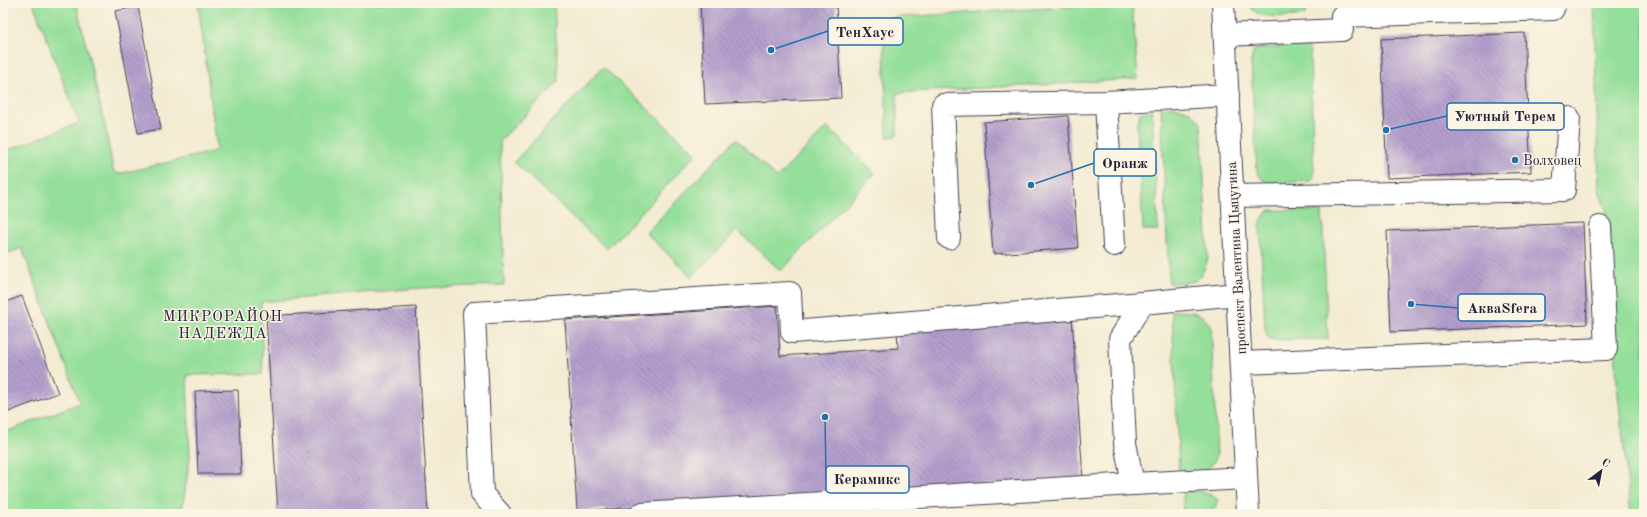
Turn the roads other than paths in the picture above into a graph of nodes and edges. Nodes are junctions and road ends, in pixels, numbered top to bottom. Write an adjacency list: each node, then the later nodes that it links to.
1 (1223, 3): 3 (street, проспект Валентина Цыцугина)
2 (1553, 8): 3 (street)
3 (1225, 35): 4 (street, проспект Валентина Цыцугина)
4 (1228, 95): 5 (street); 7 (street, проспект Валентина Цыцугина)
5 (1106, 102): 9 (street); 10 (street)
6 (1569, 118): 7 (street)
7 (1233, 196): 11 (street, проспект Валентина Цыцугина)
8 (1600, 227): 13 (street)
9 (949, 238)
10 (1114, 245)
11 (1238, 294): 12 (street); 13 (street, проспект Валентина Цыцугина)
12 (1142, 303): 15 (street); 16 (street)
13 (1241, 363): 14 (street, проспект Валентина Цыцугина)
14 (1246, 478): 15 (street); 18 (street, проспект Валентина Цыцугина)
15 (1133, 484): 17 (street)
16 (500, 514)
17 (642, 514)
18 (1248, 514)

